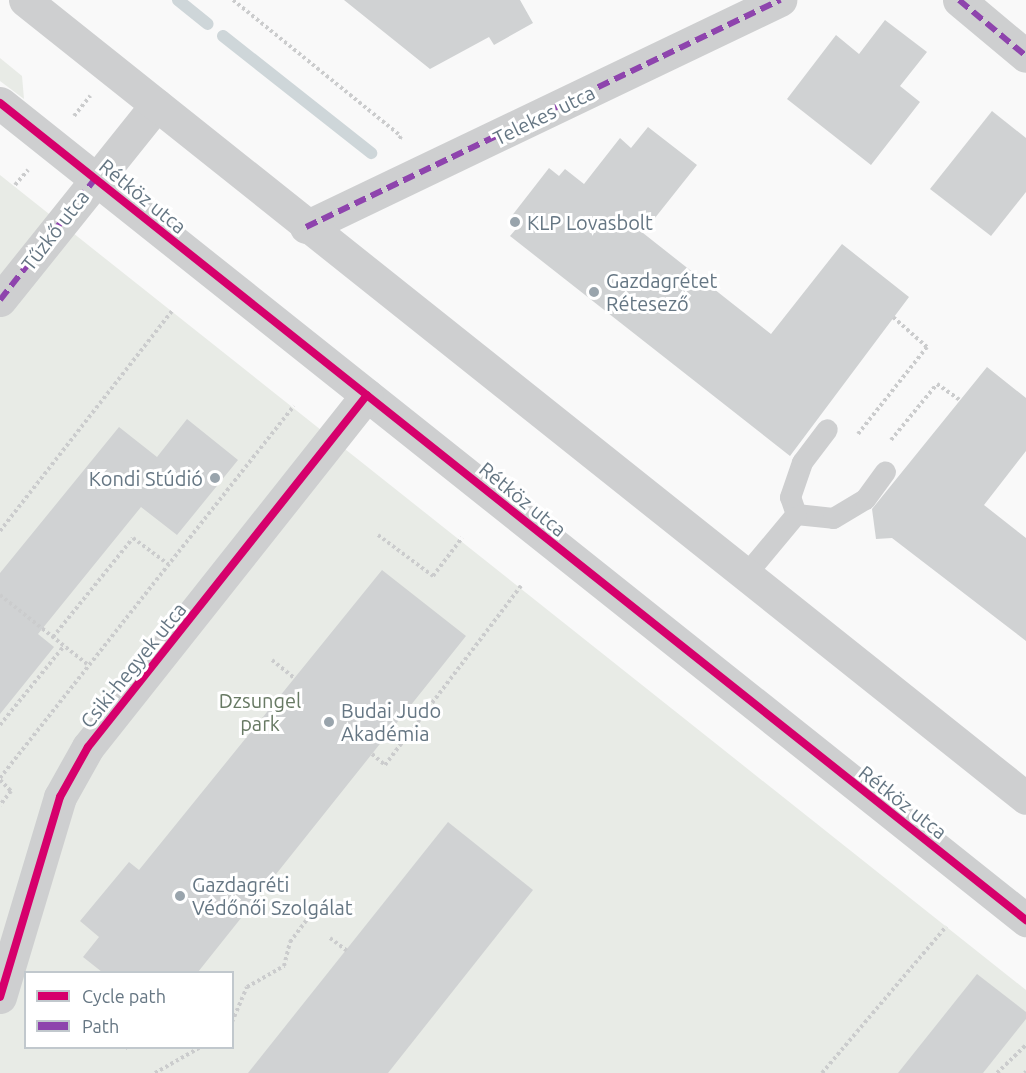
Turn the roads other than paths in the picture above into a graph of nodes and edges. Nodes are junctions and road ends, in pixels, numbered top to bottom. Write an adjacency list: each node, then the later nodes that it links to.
1 (25, 0): 6 (street)
2 (780, 0): 8 (street, Telekes utca)
3 (959, 0): 4 (street)
4 (1026, 56)
5 (0, 103): 7 (street, Rétköz utca)
6 (156, 105): 7 (street, Tűzkő utca); 8 (street)
7 (95, 179): 9 (street, Tűzkő utca); 10 (street, Rétköz utca)
8 (306, 226): 14 (street)
9 (0, 300)
10 (367, 395): 16 (street, Rétköz utca); 17 (street, Csiki-hegyek utca)
11 (826, 429): 13 (lane)
12 (885, 471): 13 (lane)
13 (796, 514): 14 (lane)
14 (745, 575): 15 (street)
15 (1026, 798)
16 (1026, 920)
17 (0, 997)

